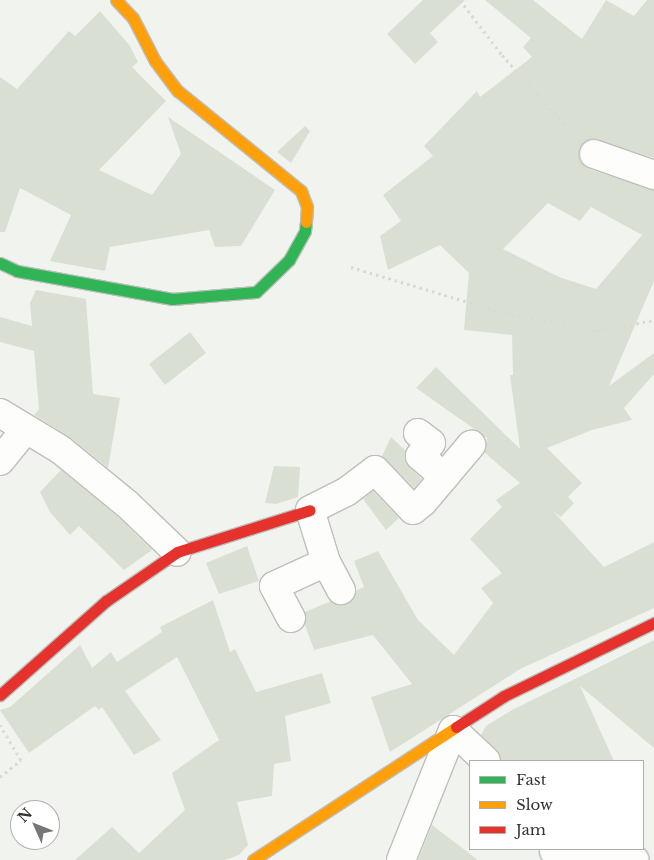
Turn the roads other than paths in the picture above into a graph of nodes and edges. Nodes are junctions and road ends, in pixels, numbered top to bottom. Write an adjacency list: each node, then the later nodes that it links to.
1 (116, 0): 4 (street)
2 (594, 154): 3 (street)
3 (654, 174)
4 (0, 262)
5 (0, 413): 6 (street)
6 (25, 430): 9 (street); 12 (street)
7 (418, 433): 10 (street)
8 (471, 445): 10 (street)
9 (0, 461)
10 (444, 477): 11 (street)
11 (310, 510): 12 (street); 13 (street)
12 (177, 552): 17 (street)
13 (326, 562): 14 (street); 15 (street)
14 (341, 590)
15 (291, 618)
16 (654, 623): 18 (street)
17 (0, 695)
18 (453, 730): 19 (street); 21 (street); 22 (street)
19 (485, 760)
20 (555, 853): 23 (street)
21 (253, 860)
22 (401, 860)
23 (634, 860)

